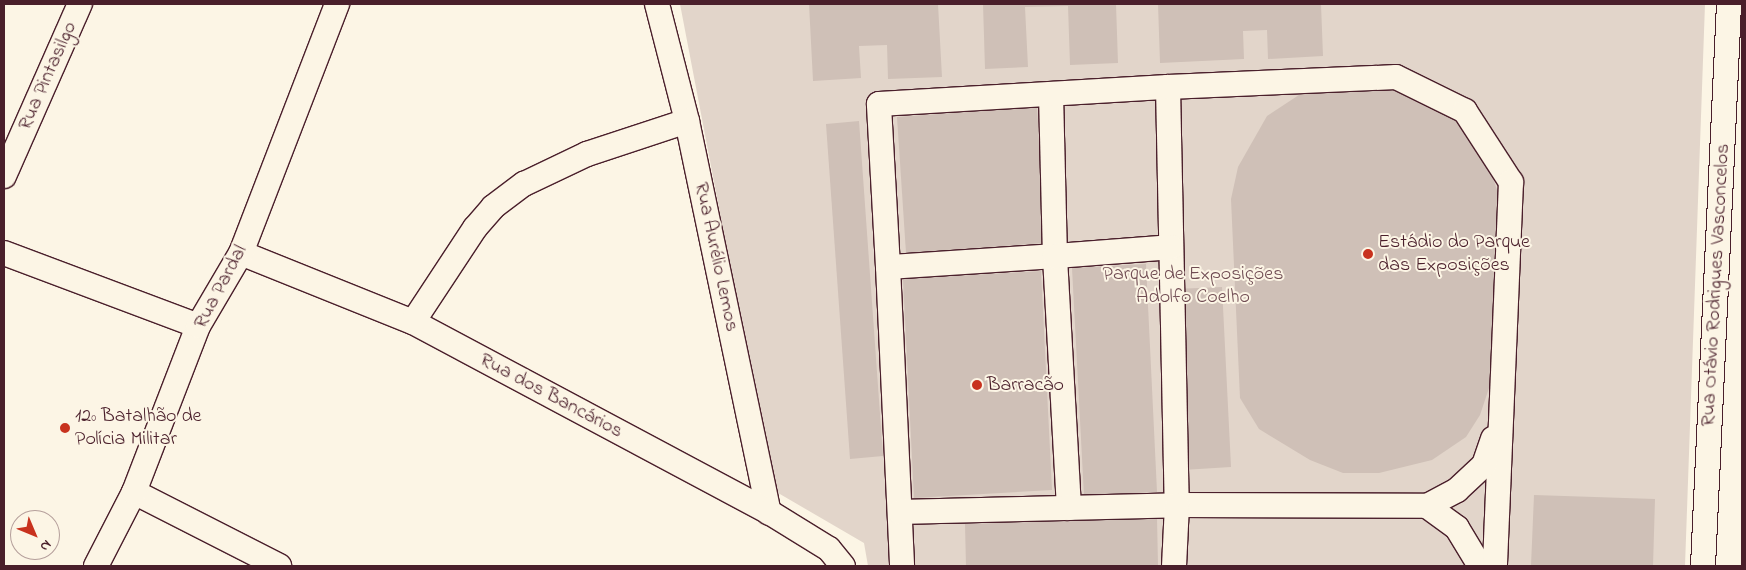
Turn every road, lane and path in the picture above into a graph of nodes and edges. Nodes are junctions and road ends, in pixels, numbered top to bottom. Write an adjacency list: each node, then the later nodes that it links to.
1 (80, 4): 8 (street, Rua Pintasilgo)
2 (337, 4): 11 (street, Rua Pardal)
3 (657, 4): 7 (street, Rua Aurélio Lemos)
4 (1729, 4): 30 (street, Rua Otávio Rodrigues Vasconcelos)
5 (1168, 87): 6 (street); 9 (street); 16 (street)
6 (1050, 94): 12 (street); 13 (street)
7 (687, 121): 14 (street); 21 (street, Rua Aurélio Lemos)
8 (4, 176)
9 (1171, 247): 12 (street); 18 (street)
10 (4, 253): 15 (street)
11 (242, 253): 14 (street, Rua dos Bancários); 15 (street, Rua Pardal)
12 (1055, 256): 13 (street); 20 (street)
13 (888, 267): 22 (street)
14 (413, 322): 21 (street, Rua dos Bancários)
15 (198, 326): 17 (street, Rua Pardal)
16 (1499, 423): 19 (street); 29 (street)
17 (134, 492): 23 (street, Rua Pardal); 24 (street)
18 (1178, 505): 19 (street); 20 (street); 27 (street)
19 (1427, 506): 28 (street)
20 (1070, 508): 22 (street)
21 (769, 512): 25 (street, Rua dos Bancários)
22 (900, 512): 26 (street)
23 (96, 566)
24 (279, 566)
25 (843, 566)
26 (902, 566)
27 (1174, 566)
28 (1480, 566)
29 (1494, 566)
30 (1702, 566)

